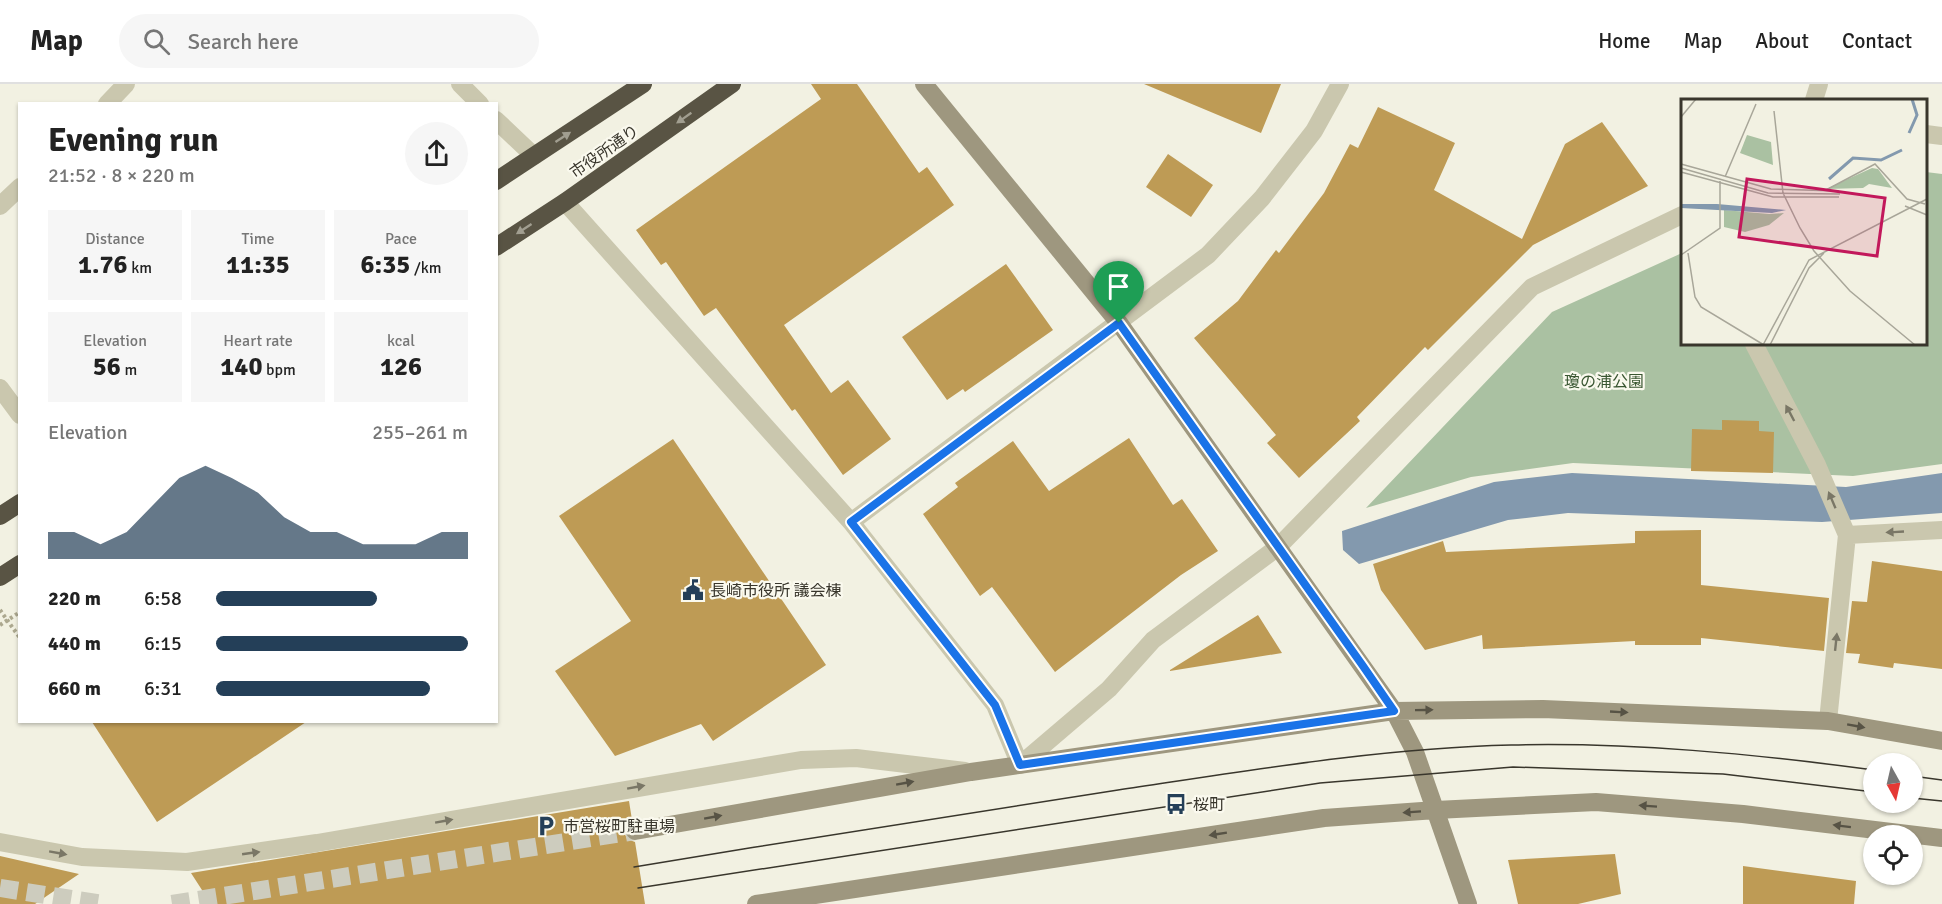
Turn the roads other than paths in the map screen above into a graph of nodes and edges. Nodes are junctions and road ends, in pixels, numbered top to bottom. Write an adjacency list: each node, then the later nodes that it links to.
1 (126, 84): 9 (street)
2 (460, 84): 10 (street)
3 (643, 84): 14 (highway, 市役所通り, one-way to 3)
4 (732, 84): 17 (highway, 市役所通り, one-way to 17)
5 (924, 84): 21 (street)
6 (1340, 84): 21 (street)
7 (1819, 84): 8 (street)
8 (1814, 99)
9 (108, 102)
10 (478, 102)
11 (498, 122): 14 (street)
12 (1927, 134): 13 (street)
13 (1942, 136)
14 (534, 156): 15 (highway, 市役所通り)
15 (498, 180)
16 (18, 189): 18 (street)
17 (566, 202): 20 (highway, 市役所通り, one-way to 20); 27 (street)
18 (0, 206)
19 (1681, 216): 30 (street)
20 (498, 246)
21 (1119, 323): 27 (street); 30 (street)
22 (1755, 345): 29 (street, one-way to 22)
23 (0, 388): 24 (street)
24 (18, 412)
25 (18, 504): 26 (highway)
26 (0, 516)
27 (851, 522): 36 (street)
28 (1942, 530): 29 (street, one-way to 29)
29 (1847, 535): 34 (street, one-way to 29)
30 (1278, 547): 33 (street); 36 (street)
31 (18, 565): 32 (highway)
32 (0, 577)
33 (1394, 711): 34 (street, one-way to 34); 36 (street); 38 (street)
34 (1828, 721): 35 (street, one-way to 35)
35 (1942, 741)
36 (1020, 765): 37 (street)
37 (971, 772): 39 (street, one-way to 37); 41 (street, one-way to 37)
38 (1436, 810): 40 (street, one-way to 38); 42 (street, one-way to 42); 45 (street)
39 (635, 831)
40 (1942, 838)
41 (0, 842)
42 (840, 892): 43 (street); 44 (street)
43 (756, 904)
44 (824, 904)
45 (1468, 904)

